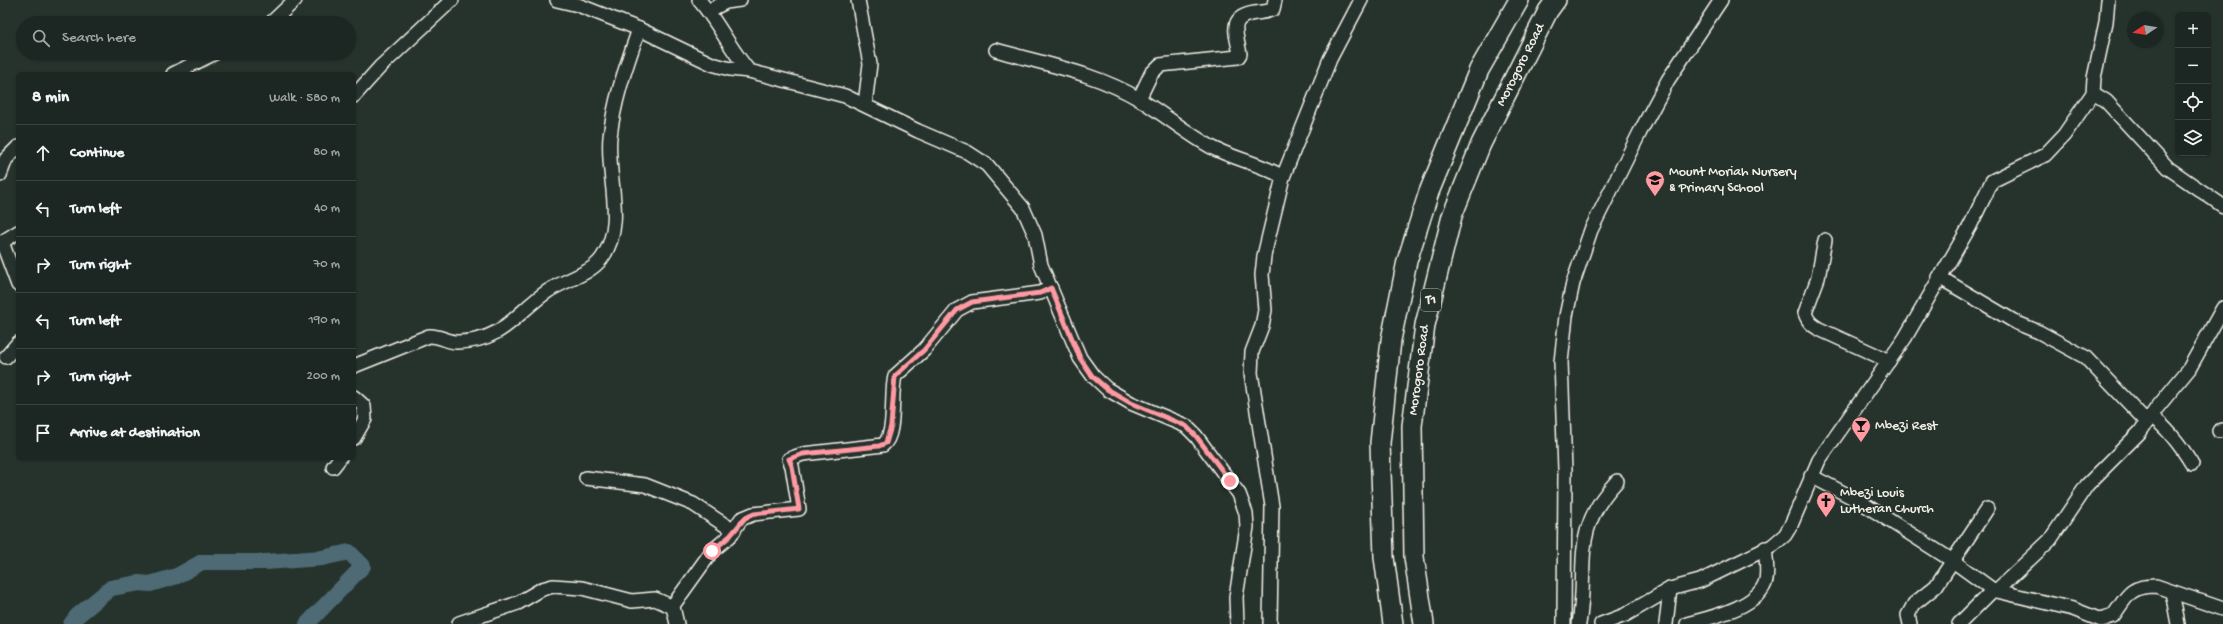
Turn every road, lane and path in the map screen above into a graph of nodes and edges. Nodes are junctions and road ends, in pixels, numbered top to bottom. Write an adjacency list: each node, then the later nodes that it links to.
1 (296, 0): 14 (street)
2 (452, 0): 21 (street)
3 (557, 0): 15 (street)
4 (699, 0): 13 (street)
5 (740, 0): 13 (street)
6 (858, 0): 23 (street)
7 (1275, 0): 22 (street)
8 (1361, 0): 26 (street)
9 (1519, 0): 60 (highway, T1)
10 (1556, 0): 61 (highway, Morogoro Road / T1)
11 (1721, 0): 62 (street)
12 (2108, 0): 20 (street)
13 (708, 12): 18 (street)
14 (279, 16)
15 (639, 29): 18 (street); 38 (street)
16 (996, 50): 22 (street)
17 (201, 60): 19 (street)
18 (749, 71): 23 (street)
19 (177, 72)
20 (2093, 93): 27 (street); 31 (street)
21 (356, 94)
22 (1139, 99): 26 (street)
23 (865, 104): 33 (street)
24 (16, 149): 25 (street)
25 (0, 175)
26 (1282, 177): 59 (street)
27 (2223, 206)
28 (16, 233): 30 (street)
29 (1825, 240): 37 (street)
30 (1, 241): 32 (street)
31 (1939, 277): 37 (street); 40 (street)
32 (16, 279)
33 (1051, 288): 47 (street); 58 (street)
34 (2223, 308): 40 (street)
35 (16, 345): 36 (street)
36 (6, 357)
37 (1889, 361): 43 (street)
38 (356, 365)
39 (356, 399): 41 (street)
40 (2149, 419): 42 (street); 51 (street)
41 (356, 435)
42 (2192, 464)
43 (1811, 476): 48 (street); 49 (street)
44 (586, 478): 47 (street)
45 (1617, 482): 63 (street)
46 (1987, 509): 49 (street)
47 (734, 531): 53 (street)
48 (1765, 548): 50 (street); 66 (street)
49 (1953, 561): 51 (street); 67 (street)
50 (1670, 589): 64 (street); 65 (street)
51 (1994, 590): 55 (street); 68 (street)
52 (2172, 592): 54 (street); 55 (street); 69 (street)
53 (673, 607): 56 (street); 57 (street)
54 (2223, 609)
55 (2110, 621)
56 (459, 623)
57 (677, 624)
58 (1237, 624)
59 (1270, 624)
60 (1393, 624)
61 (1424, 624)
62 (1564, 624)
63 (1579, 624)
64 (1602, 624)
65 (1666, 624)
66 (1686, 624)
67 (1910, 624)
68 (1960, 624)
69 (2178, 624)

